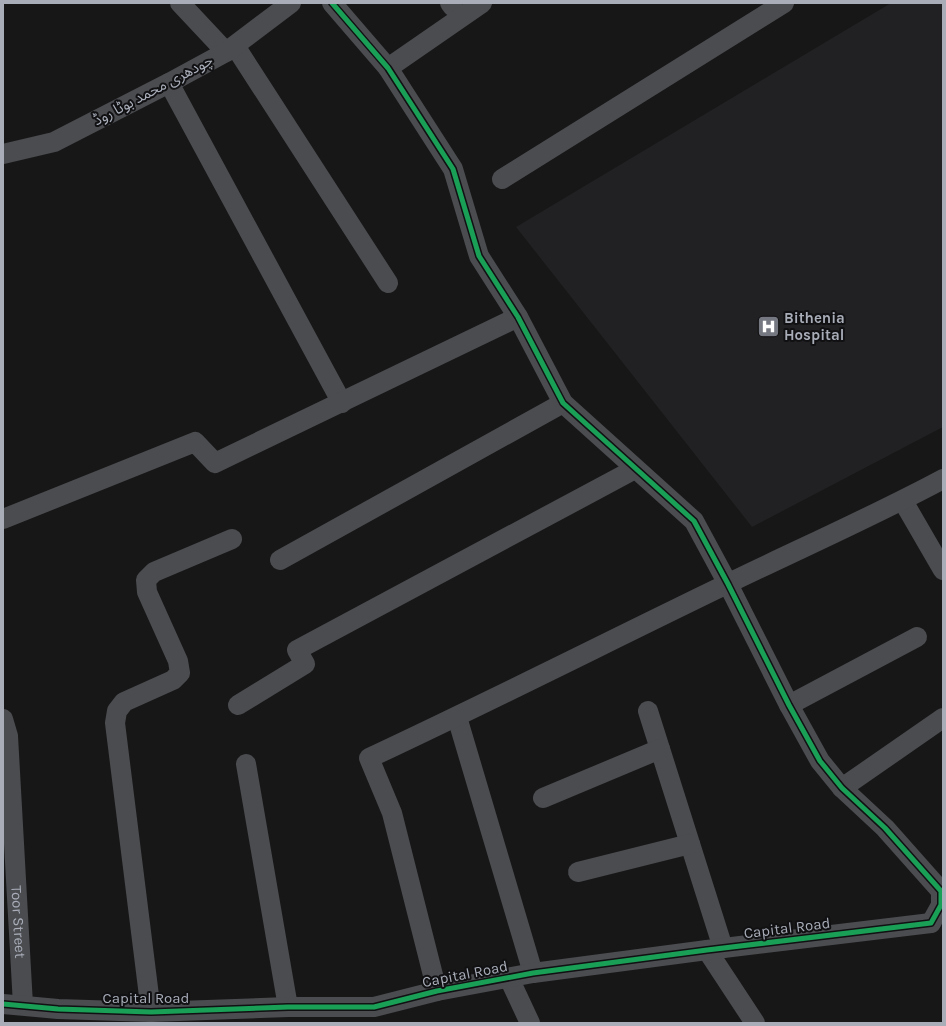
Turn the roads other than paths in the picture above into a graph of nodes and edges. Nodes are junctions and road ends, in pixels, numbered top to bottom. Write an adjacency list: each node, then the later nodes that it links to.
1 (180, 3): 6 (street)
2 (291, 3): 6 (street, چودھری محمد بوٹا روڈ)
3 (332, 3): 7 (street)
4 (482, 3): 7 (street)
5 (784, 3): 10 (street)
6 (230, 49): 8 (street, چودھری محمد بوٹا روڈ); 11 (street)
7 (388, 68): 12 (street)
8 (169, 83): 9 (street, چودھری محمد بوٹا روڈ); 13 (street)
9 (3, 154)
10 (502, 178)
11 (388, 283)
12 (518, 316): 13 (street); 14 (street)
13 (342, 403): 18 (street)
14 (563, 403): 15 (street); 20 (street)
15 (635, 469): 22 (street); 24 (street)
16 (943, 479): 17 (street)
17 (903, 501): 21 (street); 22 (street)
18 (3, 518)
19 (232, 539): 44 (street)
20 (280, 560)
21 (943, 570)
22 (728, 584): 25 (street); 27 (street)
23 (917, 637): 25 (street)
24 (238, 705)
25 (789, 705): 32 (street)
26 (648, 711): 30 (street)
27 (457, 717): 38 (street); 40 (street)
28 (943, 718): 32 (street)
29 (3, 719): 42 (street, Toor Street)
30 (660, 749): 33 (street); 34 (street)
31 (246, 764): 43 (street)
32 (842, 788): 36 (street)
33 (543, 798)
34 (690, 844): 35 (street); 37 (street)
35 (578, 872)
36 (937, 926): 37 (street, Capital Road)
37 (715, 949): 38 (street, Capital Road); 49 (street)
38 (533, 973): 39 (street, Capital Road)
39 (509, 978): 40 (street, Capital Road); 48 (street)
40 (436, 990): 45 (street, Capital Road)
41 (3, 1004): 42 (street, Capital Road)
42 (23, 1005): 46 (street, Capital Road)
43 (288, 1008): 45 (street, Capital Road); 47 (street, Capital Road)
44 (151, 1012): 46 (street, Capital Road); 47 (street, Capital Road)
45 (378, 1015)
46 (55, 1016)
47 (257, 1016)
48 (530, 1023)
49 (755, 1023)

